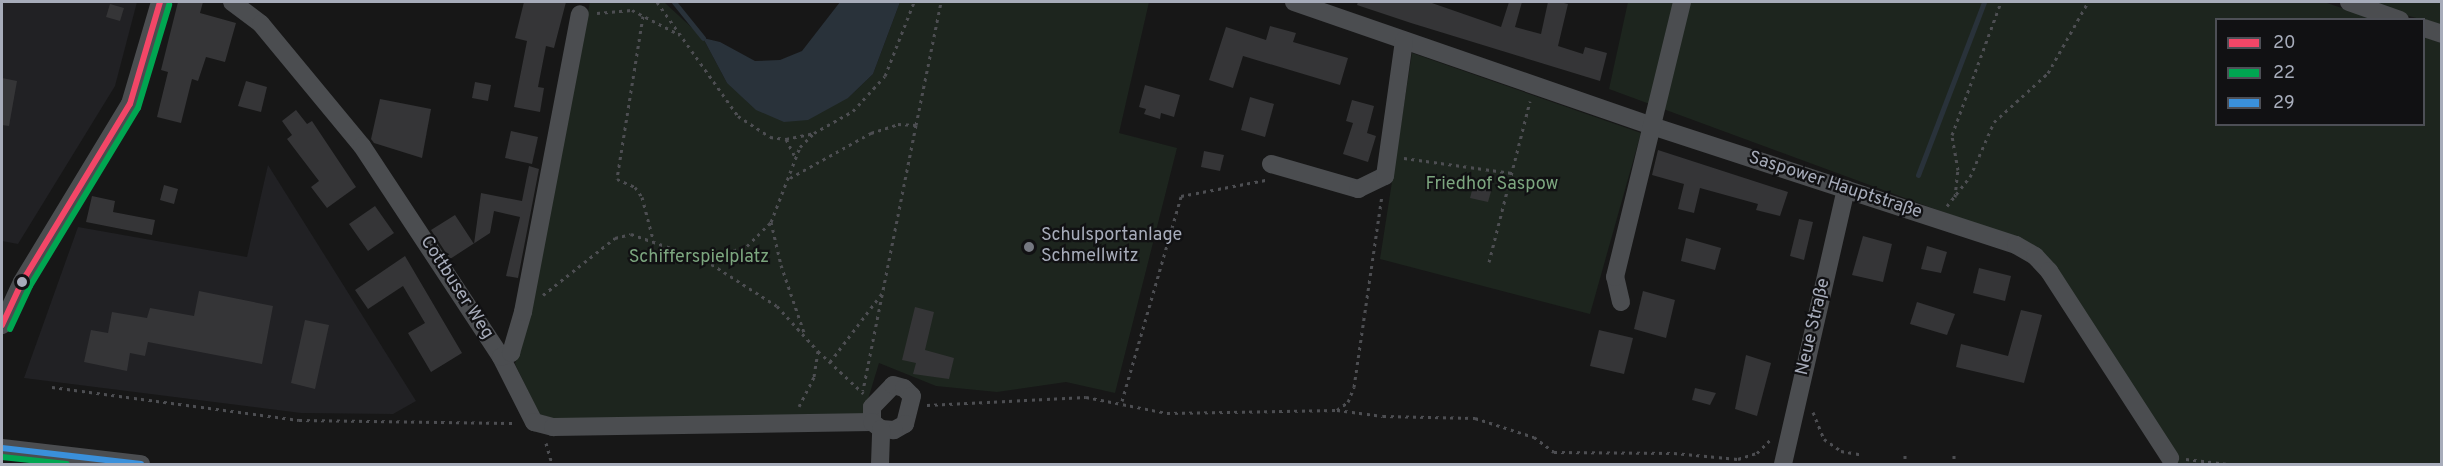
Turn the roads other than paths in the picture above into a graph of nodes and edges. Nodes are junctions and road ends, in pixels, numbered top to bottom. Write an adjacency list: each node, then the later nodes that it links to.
1 (160, 2): 15 (street)
2 (232, 2): 16 (street, Cottbuser Weg)
3 (1294, 2): 10 (street, Saspower Hauptstraße)
4 (1682, 2): 11 (street)
5 (2349, 2): 7 (street)
6 (580, 14): 16 (street, Cottbuser Weg)
7 (2394, 18)
8 (2425, 28): 9 (street)
9 (2442, 34)
10 (1404, 40): 11 (street, Saspower Hauptstraße); 12 (street)
11 (1652, 126): 13 (street, Saspower Hauptstraße); 14 (street)
12 (1271, 164)
13 (1846, 189): 19 (street, Saspower Hauptstraße); 22 (street, Neue Straße)
14 (1621, 302)
15 (2, 325)
16 (501, 357): 17 (street)
17 (877, 426): 17 (street); 21 (street)
18 (2, 448): 20 (street)
19 (2170, 458)
20 (141, 465)
21 (880, 465)
22 (1783, 465)

